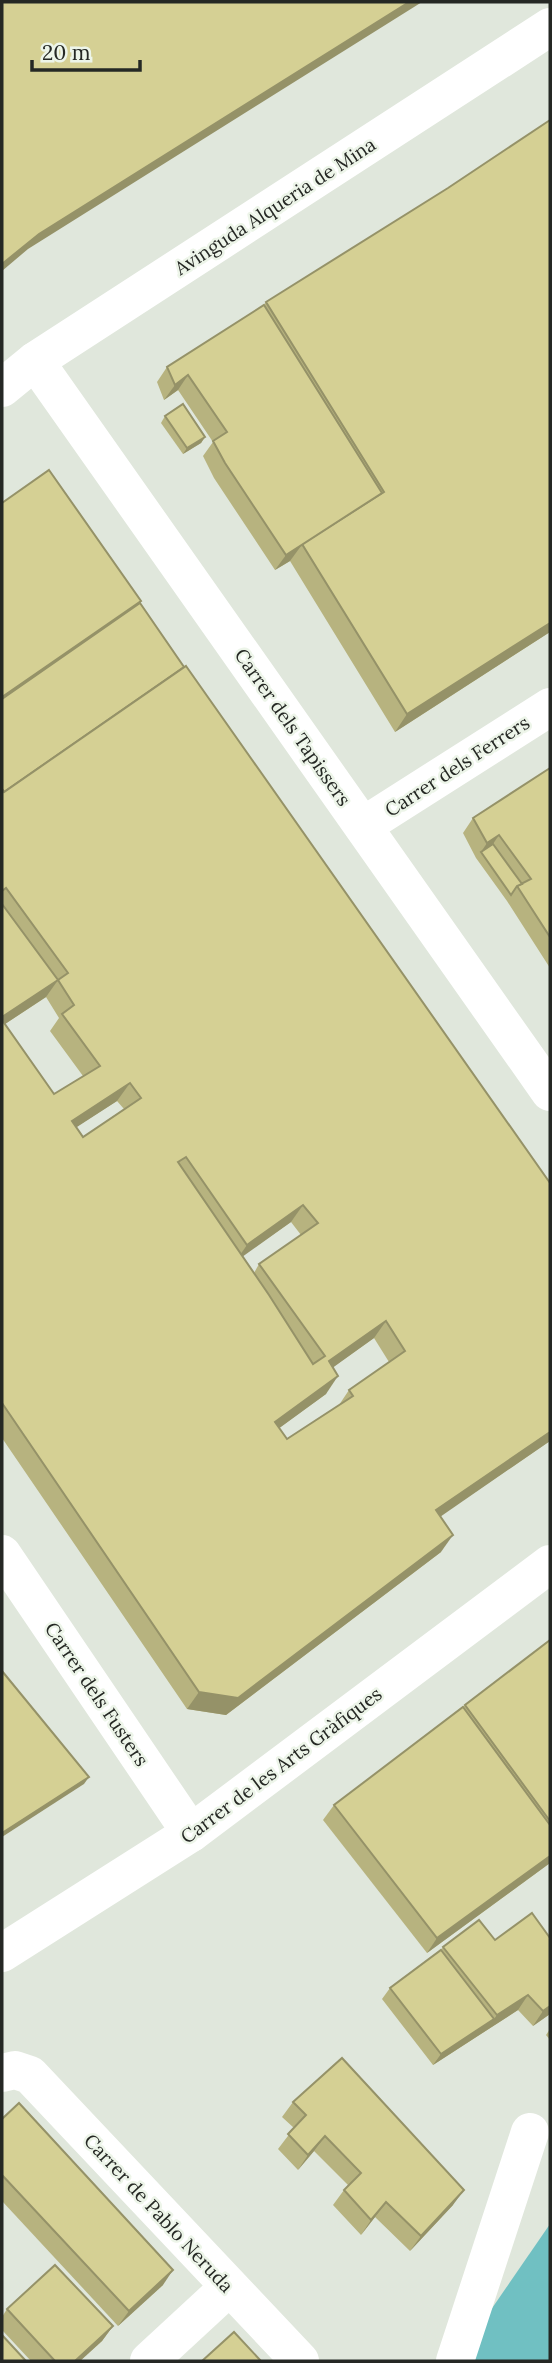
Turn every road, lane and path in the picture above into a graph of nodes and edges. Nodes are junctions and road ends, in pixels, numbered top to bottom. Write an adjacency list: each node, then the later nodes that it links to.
1 (550, 27): 2 (street, Avinguda Alqueria de Mina)
2 (35, 361): 3 (street, Avinguda Alqueria de Mina); 5 (street, Carrer dels Tapissers)
3 (2, 387)
4 (550, 707): 5 (street, Carrer dels Ferrers)
5 (363, 826): 6 (street, Carrer dels Tapissers)
6 (550, 1092)
7 (2, 1554): 9 (street, Carrer dels Fusters)
8 (550, 1564): 9 (street, Carrer de les Arts Gràfiques)
9 (191, 1833): 10 (street, Carrer de les Arts Gràfiques)
10 (2, 1953)
11 (8, 2072): 13 (street, Carrer de Pablo Neruda)
12 (530, 2132): 16 (street)
13 (229, 2287): 14 (street); 15 (street, Carrer de Pablo Neruda)
14 (149, 2361)
15 (300, 2361)
16 (455, 2361)

